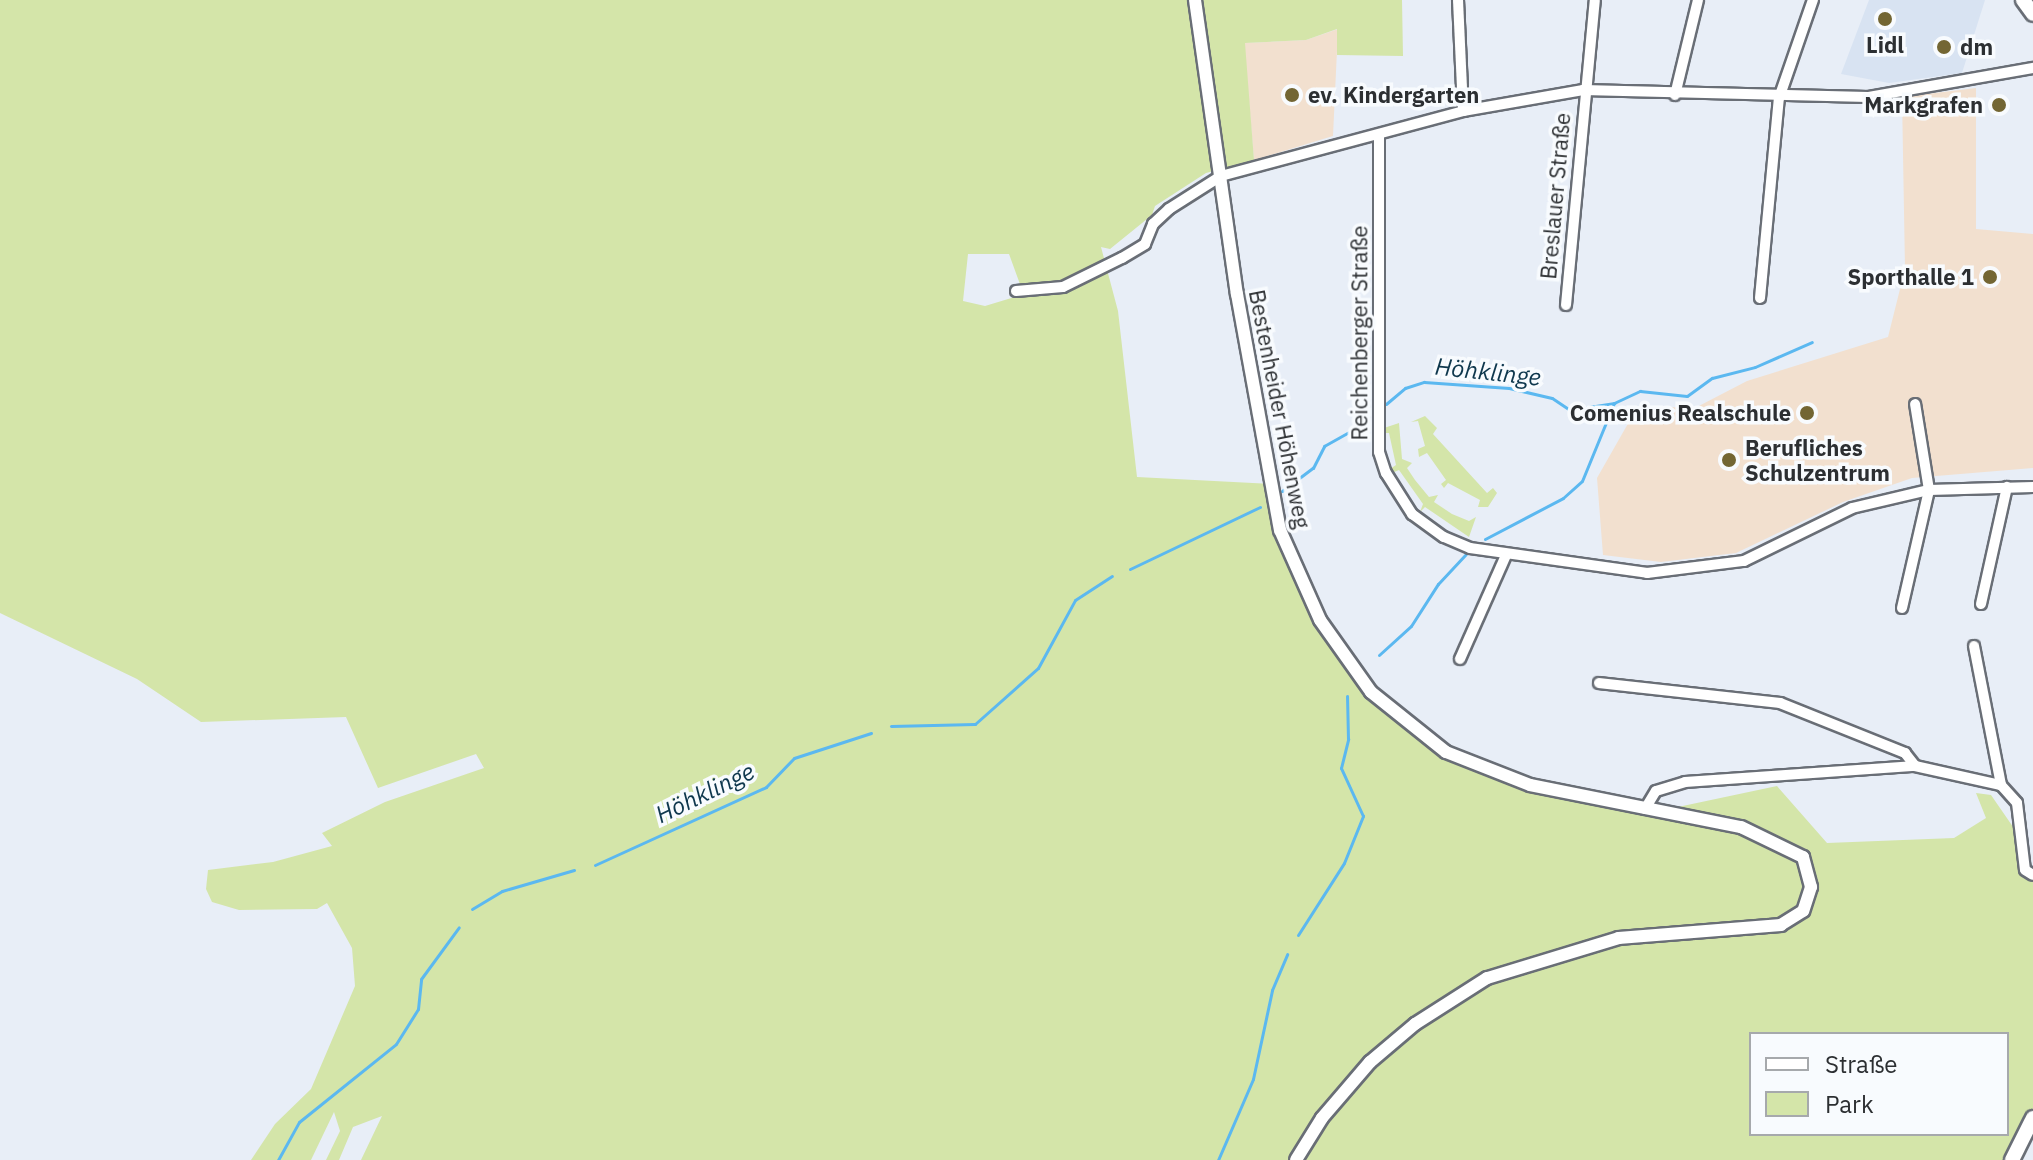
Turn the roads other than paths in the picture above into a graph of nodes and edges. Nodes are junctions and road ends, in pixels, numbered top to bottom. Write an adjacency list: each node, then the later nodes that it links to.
1 (1195, 0): 14 (street, Bestenheider Höhenweg)
2 (1458, 0): 12 (street)
3 (1595, 0): 9 (street)
4 (1698, 0): 10 (street)
5 (1813, 0): 11 (street)
6 (2023, 0): 7 (main road)
7 (2033, 14)
8 (2033, 68): 11 (street, Breslauer Straße)
9 (1583, 90): 10 (street, Breslauer Straße); 12 (street, Breslauer Straße); 17 (street, Breslauer Straße)
10 (1675, 95): 11 (street, Breslauer Straße)
11 (1779, 98): 16 (street)
12 (1463, 111): 13 (street, Breslauer Straße)
13 (1379, 136): 14 (street, Breslauer Straße); 22 (street, Reichenberger Straße)
14 (1221, 176): 15 (street, Breslauer Straße); 30 (street, Bestenheider Höhenweg)
15 (1016, 291)
16 (1760, 298)
17 (1566, 305)
18 (1915, 404): 21 (street)
19 (2007, 487): 20 (street, Reichenberger Straße); 21 (street, Reichenberger Straße); 23 (street)
20 (2033, 487)
21 (1929, 490): 22 (street, Reichenberger Straße); 24 (street)
22 (1506, 555): 26 (street)
23 (1981, 604)
24 (1902, 608)
25 (1974, 646): 29 (street)
26 (1460, 659)
27 (1599, 683): 28 (street)
28 (1915, 766): 29 (street); 30 (street)
29 (2001, 785): 31 (street)
30 (1645, 809): 33 (street, Bestenheider Höhenweg)
31 (2033, 875)
32 (2033, 1118): 34 (main road)
33 (1296, 1160)
34 (2012, 1160)

